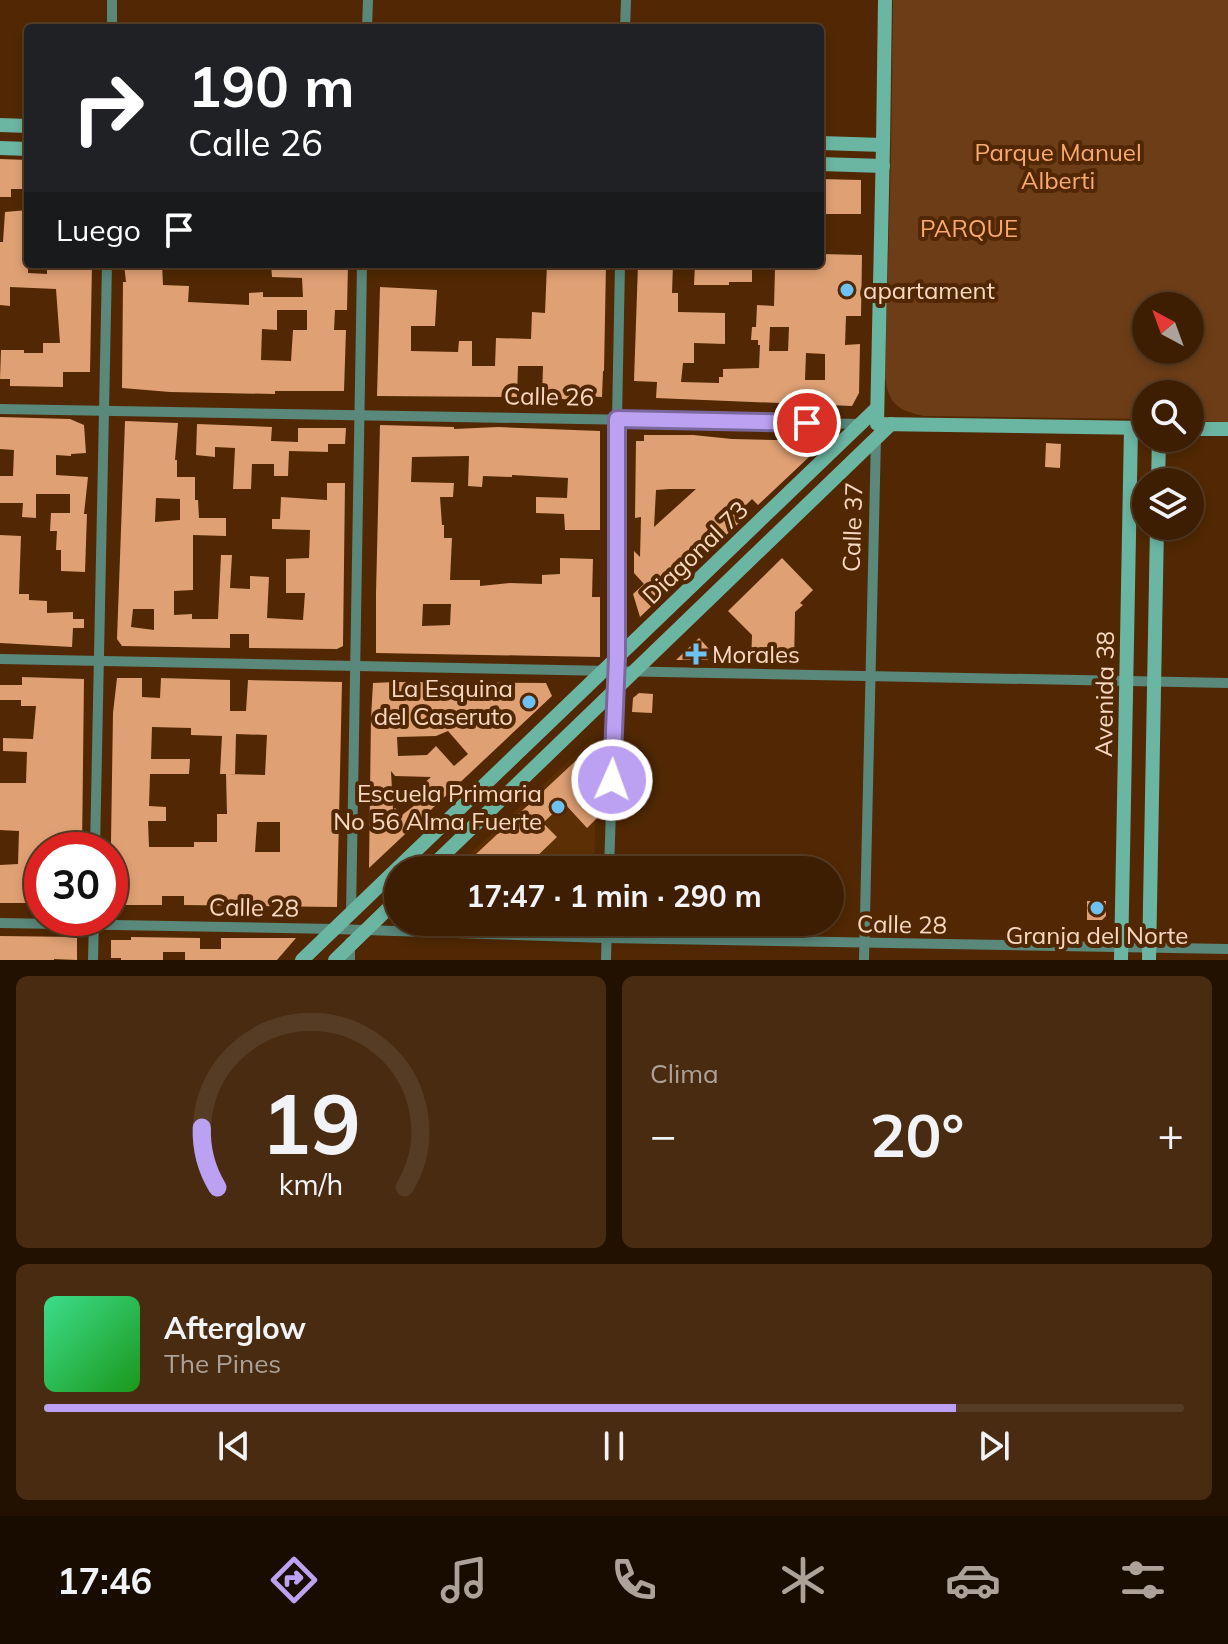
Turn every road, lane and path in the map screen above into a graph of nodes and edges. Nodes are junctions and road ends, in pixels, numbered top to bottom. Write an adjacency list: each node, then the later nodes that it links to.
1 (112, 0): 5 (street)
2 (368, 0): 6 (street)
3 (626, 0): 7 (street)
4 (885, 0): 11 (main road, Calle 37)
5 (112, 24)
6 (367, 24)
7 (625, 24)
8 (0, 125): 9 (main road)
9 (24, 126)
10 (824, 143): 11 (main road)
11 (883, 145): 15 (main road, Calle 37)
12 (0, 148): 13 (main road)
13 (24, 149)
14 (824, 164): 15 (main road)
15 (883, 166): 23 (main road, Calle 37)
16 (107, 268): 20 (street)
17 (362, 268): 21 (street)
18 (620, 268): 22 (street)
19 (0, 409): 20 (street, Calle 26)
20 (104, 411): 21 (street, Calle 26); 31 (street)
21 (359, 415): 22 (street, Calle 26); 32 (street)
22 (617, 419): 24 (street, Calle 26); 33 (street)
23 (880, 423): 24 (main road, Diagonal 73); 25 (main road); 34 (main road, Diagonal 73); 35 (street, Calle 37)
24 (860, 424): 33 (main road, Diagonal 73)
25 (1132, 428)
26 (1204, 429): 27 (main road)
27 (1228, 429)
28 (1137, 452): 36 (main road, Avenida 38)
29 (1157, 540): 37 (main road, Avenida 38)
30 (0, 659): 31 (street)
31 (99, 661): 32 (street); 40 (street)
32 (354, 666): 33 (street); 43 (street)
33 (612, 667): 34 (street); 39 (street); 43 (main road, Diagonal 73)
34 (633, 672): 35 (street); 39 (main road, Diagonal 73)
35 (870, 676): 36 (street); 53 (street, Calle 37)
36 (1126, 681): 37 (street); 56 (main road, Avenida 38)
37 (1154, 682): 38 (street); 57 (main road, Avenida 38)
38 (1228, 683)
39 (615, 689): 41 (main road, Diagonal 73); 42 (street)
40 (95, 832)
41 (442, 856)
42 (609, 856)
43 (351, 912): 48 (main road, Diagonal 73); 49 (street)
44 (384, 913): 50 (main road)
45 (24, 922): 47 (street, Calle 28)
46 (128, 922): 48 (street, Calle 28)
47 (0, 923)
48 (334, 929): 49 (street, Calle 28); 59 (main road, Diagonal 73)
49 (351, 930): 50 (street, Calle 28); 55 (street)
50 (366, 930): 52 (street, Calle 28); 55 (main road)
51 (94, 936): 58 (street)
52 (606, 938): 53 (street, Calle 28); 61 (street)
53 (864, 943): 56 (street, Calle 28); 62 (street, Calle 37)
54 (1228, 949): 57 (street, Calle 28)
55 (350, 953): 60 (main road)
56 (1121, 954): 57 (street, Calle 28)
57 (1149, 954)
58 (93, 960)
59 (302, 960)
60 (335, 960)
61 (606, 960)
62 (864, 960)

